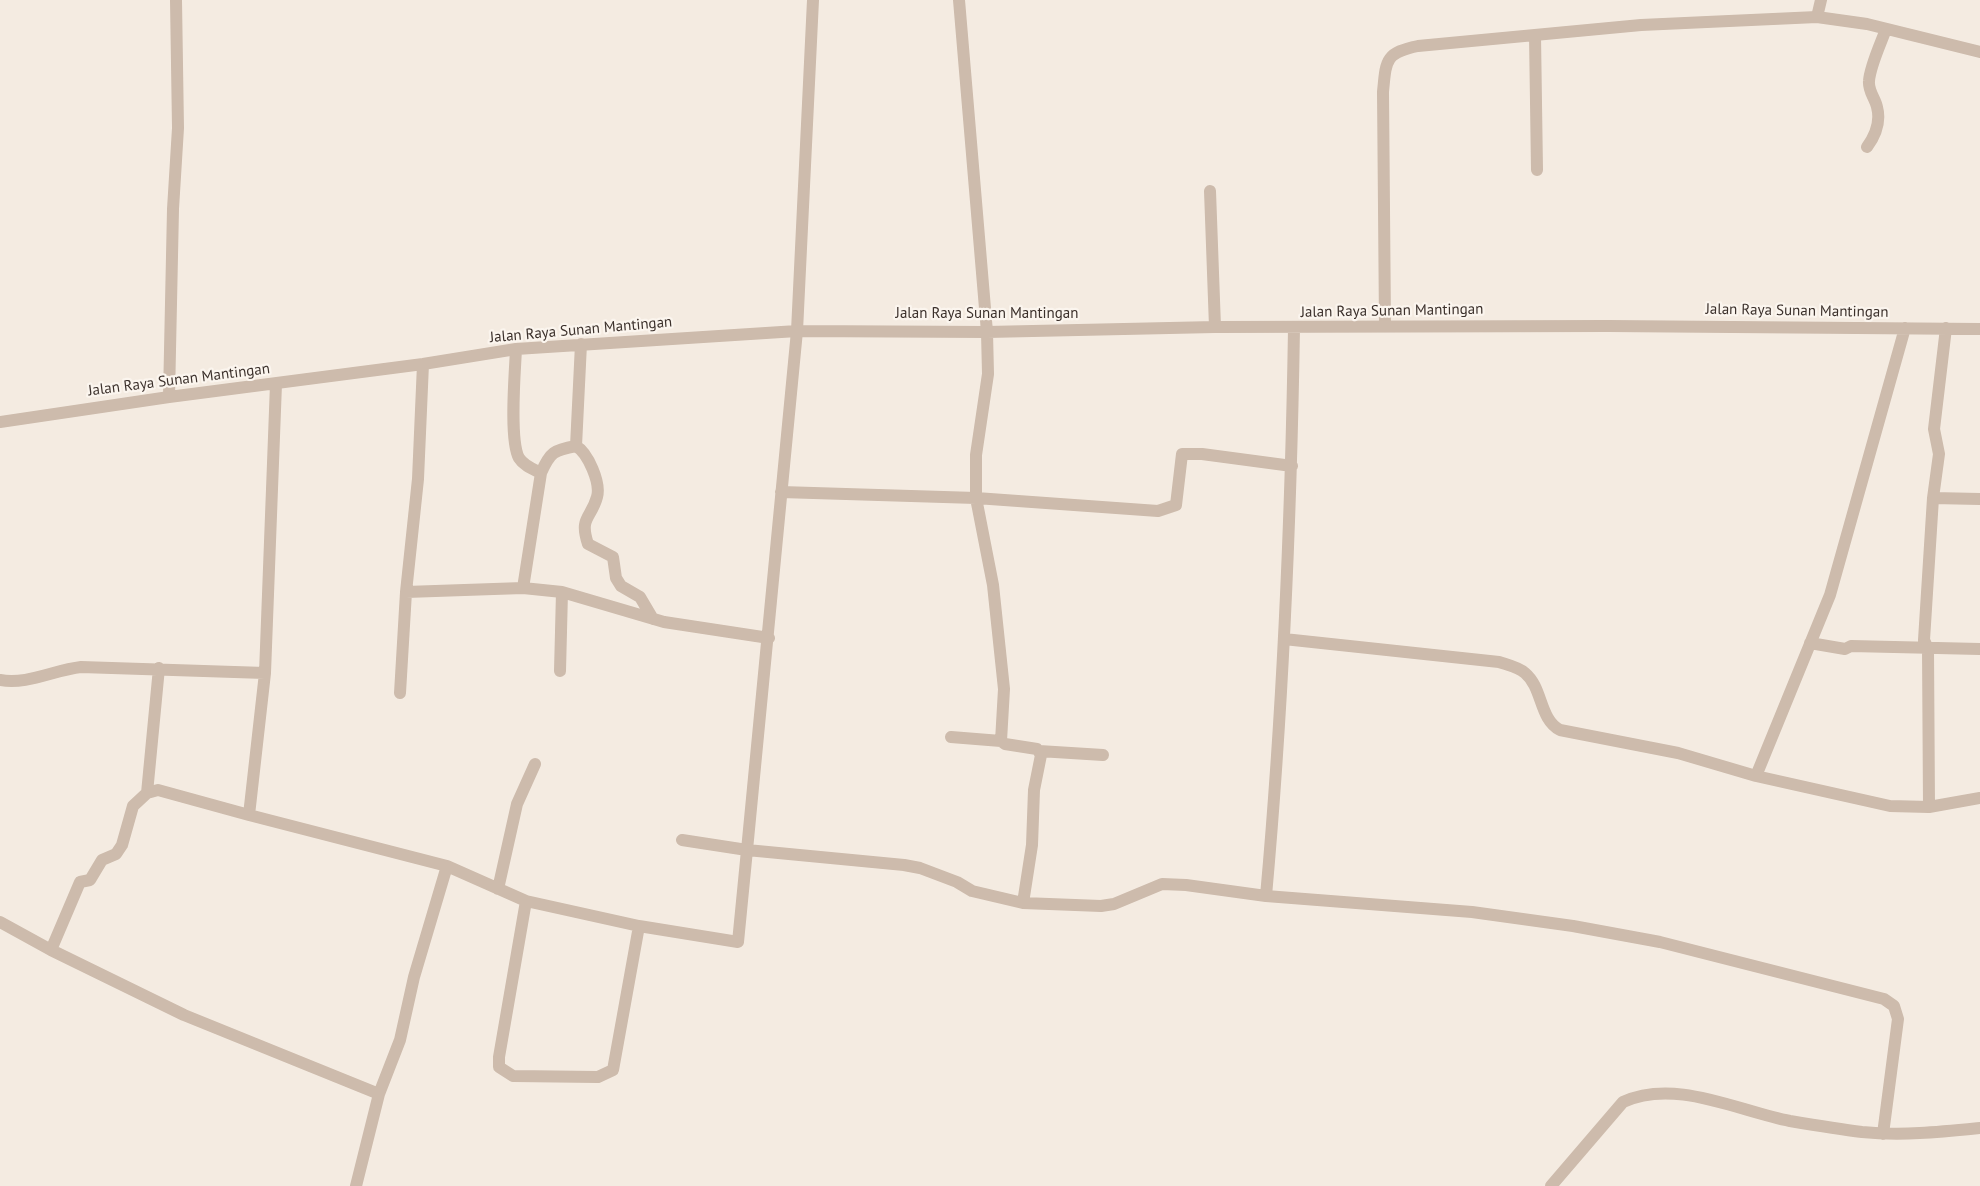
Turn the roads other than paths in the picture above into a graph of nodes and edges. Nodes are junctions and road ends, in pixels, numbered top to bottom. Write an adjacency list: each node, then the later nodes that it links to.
1 (176, 0): 24 (street)
2 (813, 0): 18 (street)
3 (959, 0): 19 (street)
4 (1822, 0): 5 (street)
5 (1817, 17): 6 (street); 7 (street)
6 (1886, 29): 8 (street); 9 (street)
7 (1536, 35): 10 (street); 12 (street)
8 (1980, 52)
9 (1867, 147)
10 (1537, 170)
11 (1210, 191): 13 (street)
12 (1385, 326): 14 (street, Jalan Raya Sunan Mantingan); 15 (street, Jalan Raya Sunan Mantingan)
13 (1215, 327): 14 (street, Jalan Raya Sunan Mantingan); 19 (street, Jalan Raya Sunan Mantingan)
14 (1294, 328): 27 (street)
15 (1905, 328): 16 (street, Jalan Raya Sunan Mantingan); 39 (street)
16 (1946, 328): 17 (street, Jalan Raya Sunan Mantingan); 31 (street)
17 (1980, 328)
18 (797, 331): 19 (street, Jalan Raya Sunan Mantingan); 20 (street, Jalan Raya Sunan Mantingan); 29 (street)
19 (987, 332): 30 (street)
20 (581, 344): 21 (street, Jalan Raya Sunan Mantingan); 26 (street)
21 (516, 349): 22 (street, Jalan Raya Sunan Mantingan); 28 (street)
22 (423, 364): 23 (street, Jalan Raya Sunan Mantingan); 34 (street)
23 (276, 384): 24 (street, Jalan Raya Sunan Mantingan); 44 (street)
24 (169, 397): 25 (street, Jalan Raya Sunan Mantingan)
25 (0, 422)
26 (576, 446): 28 (street); 36 (street)
27 (1292, 466): 30 (street); 38 (street)
28 (541, 473): 33 (street)
29 (781, 492): 30 (street); 37 (street)
30 (976, 498): 48 (street)
31 (1933, 498): 32 (street); 40 (street)
32 (1980, 499)
33 (523, 588): 34 (street); 35 (street)
34 (406, 592): 46 (street)
35 (562, 592): 36 (street); 43 (street)
36 (653, 619): 37 (street)
37 (769, 638): 58 (street)
38 (1284, 639): 52 (street); 61 (street)
39 (1810, 643): 40 (street); 52 (street)
40 (1928, 649): 41 (street); 55 (street)
41 (1980, 649)
42 (158, 668): 44 (street); 45 (street); 53 (street)
43 (560, 671)
44 (266, 673): 56 (street)
45 (0, 680)
46 (400, 694)
47 (951, 737): 48 (street)
48 (1001, 742): 49 (street)
49 (1039, 751): 50 (street); 63 (street)
50 (1104, 755)
51 (534, 764): 60 (street)
52 (1756, 776): 55 (street)
53 (148, 793): 56 (street); 66 (street)
54 (1980, 798): 55 (street)
55 (1928, 807)
56 (249, 815): 59 (street)
57 (682, 840): 58 (street)
58 (747, 850): 63 (street); 65 (street)
59 (447, 866): 60 (street); 67 (street)
60 (498, 889): 62 (street)
61 (1266, 896): 63 (street); 69 (street)
62 (526, 901): 65 (street); 65 (street)
63 (1023, 903)
64 (0, 922): 66 (street)
65 (639, 926)
66 (51, 950): 67 (street)
67 (379, 1094): 70 (street)
68 (1980, 1128): 69 (street)
69 (1883, 1134): 71 (street)
70 (356, 1186)
71 (1551, 1186)

